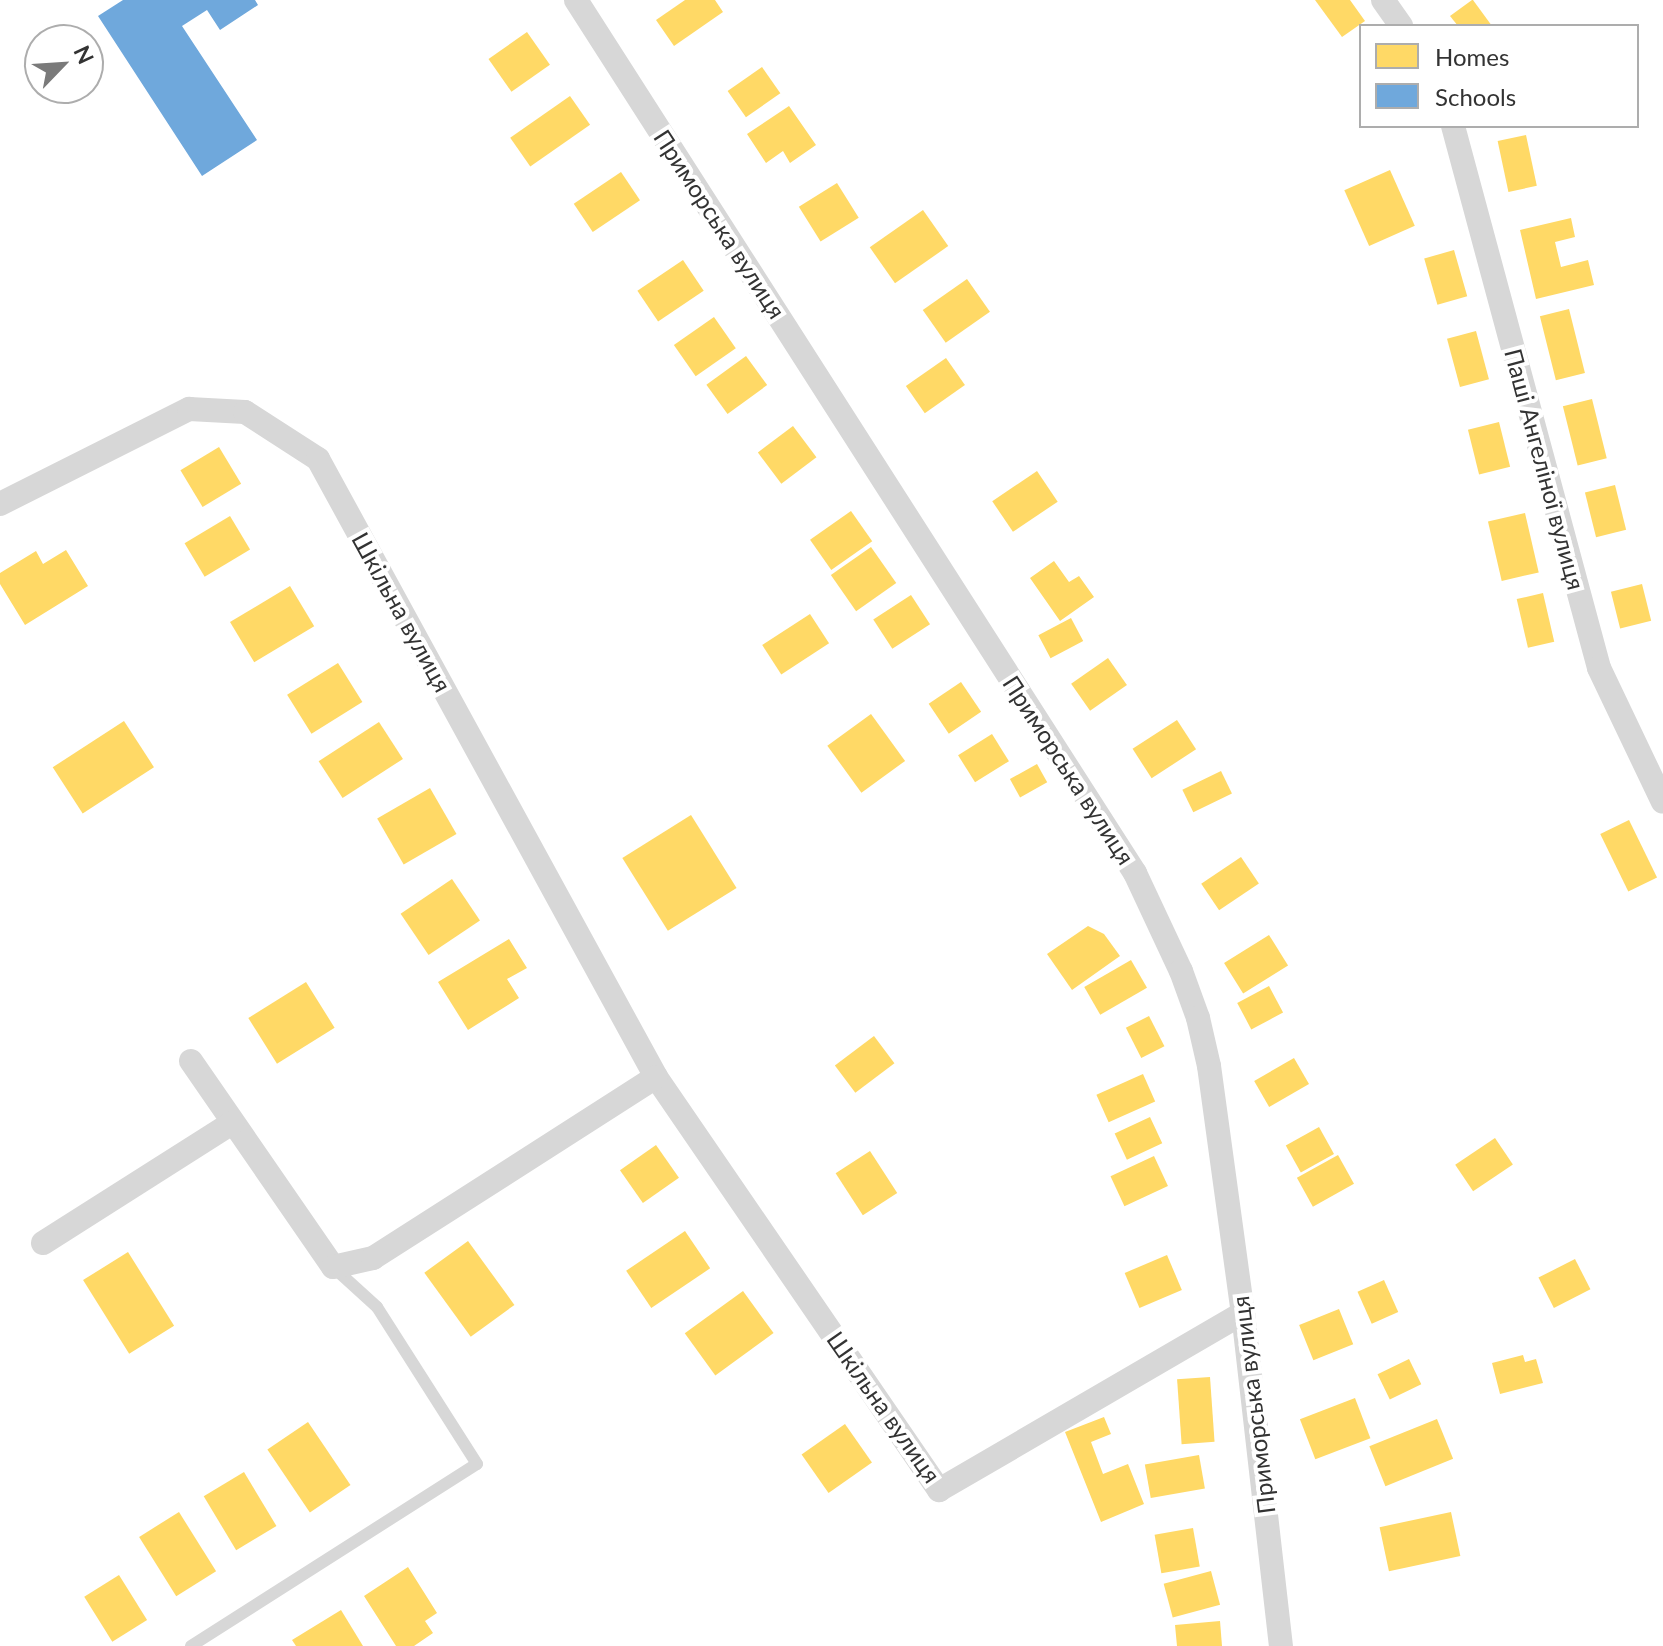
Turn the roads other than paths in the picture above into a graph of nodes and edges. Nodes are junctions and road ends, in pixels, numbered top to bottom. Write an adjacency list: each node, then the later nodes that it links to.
1 (576, 0): 12 (street, Приморська вулиця)
2 (1383, 0): 3 (street)
3 (1400, 24)
4 (1454, 128): 6 (street, Паші Ангеліної вулиця)
5 (0, 504): 8 (street, Шкільна вулиця)
6 (1663, 802)
7 (191, 1061): 9 (street)
8 (656, 1077): 11 (street); 12 (street, Шкільна вулиця)
9 (232, 1123): 10 (street); 11 (street)
10 (43, 1243)
11 (333, 1267): 13 (lane)
12 (1243, 1313): 14 (street, Приморська вулиця)
13 (191, 1646)
14 (1281, 1646)

